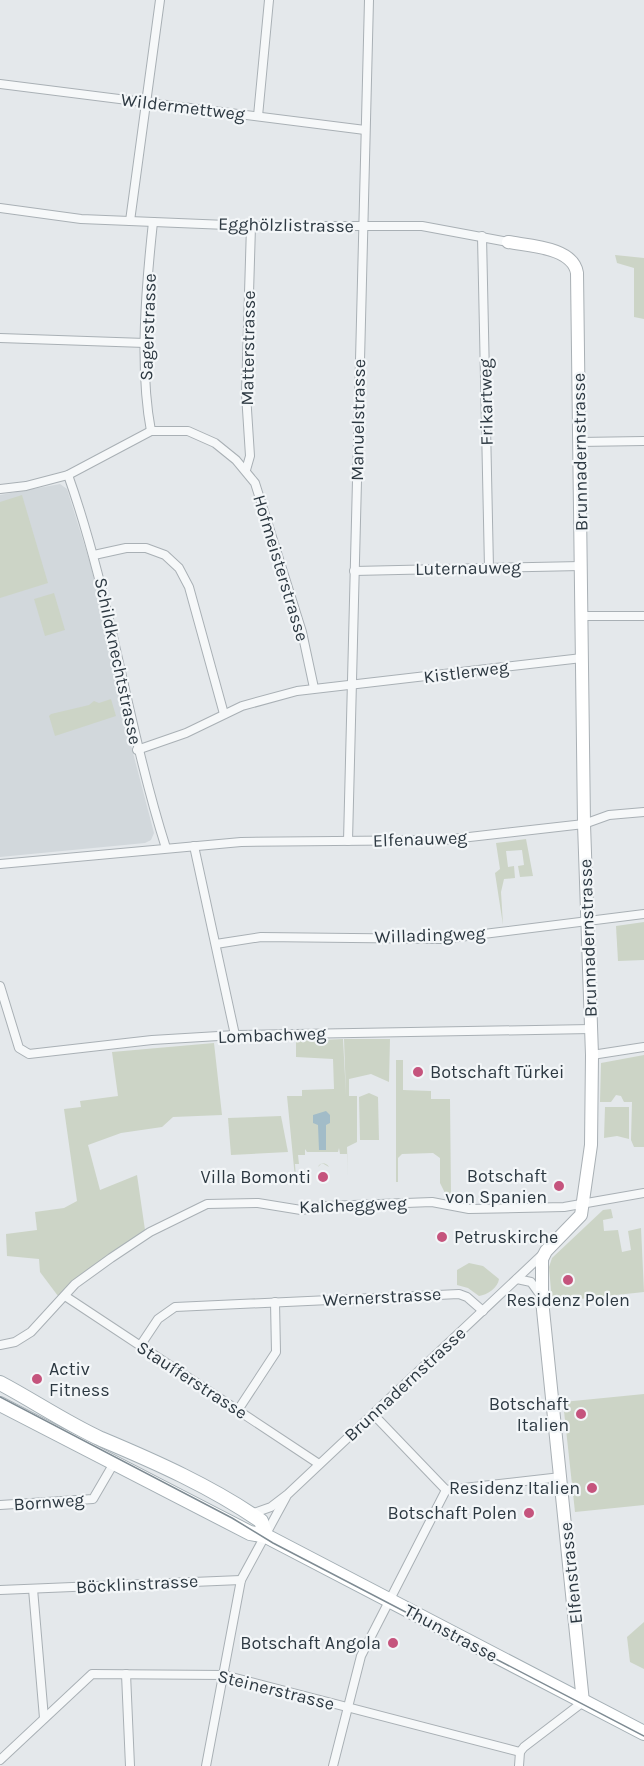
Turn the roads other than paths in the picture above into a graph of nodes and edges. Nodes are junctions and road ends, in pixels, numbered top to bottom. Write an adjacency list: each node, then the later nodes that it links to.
1 (160, 0): 5 (street)
2 (269, 0): 6 (street)
3 (369, 0): 7 (street, Manuelstrasse)
4 (0, 84): 5 (street, Wildermettweg)
5 (146, 102): 6 (street, Wildermettweg); 9 (street)
6 (258, 116): 7 (street, Wildermettweg)
7 (365, 130): 12 (street, Manuelstrasse)
8 (0, 208): 9 (street, Egghölzlistrasse)
9 (130, 221): 10 (street, Egghölzlistrasse)
10 (153, 222): 11 (street, Egghölzlistrasse); 17 (street, Sagerstrasse)
11 (251, 226): 12 (street, Egghölzlistrasse); 21 (street, Matterstrasse)
12 (363, 226): 13 (street, Egghölzlistrasse); 27 (street, Manuelstrasse)
13 (482, 236): 14 (street, Egghölzlistrasse); 26 (street, Frikartweg)
14 (508, 242): 15 (street, Egghölzlistrasse)
15 (569, 257): 20 (street, Brunnadernstrasse)
16 (0, 338): 17 (street)
17 (145, 343): 18 (street, Sagerstrasse)
18 (151, 431): 21 (street, Hofmeisterstrasse); 22 (street, Hofmeisterstrasse)
19 (644, 441): 20 (street)
20 (579, 442): 25 (street, Brunnadernstrasse)
21 (246, 470): 32 (street, Hofmeisterstrasse)
22 (68, 475): 23 (street, Hofmeisterstrasse); 24 (street, Schildknechtstrasse)
23 (0, 489)
24 (94, 555): 33 (street); 34 (street, Schildknechtstrasse)
25 (582, 566): 26 (street, Luternauweg); 28 (street, Brunnadernstrasse)
26 (489, 568): 27 (street, Luternauweg)
27 (354, 571): 31 (street, Manuelstrasse)
28 (582, 616): 29 (street); 30 (street, Brunnadernstrasse)
29 (644, 616)
30 (582, 658): 31 (street, Kistlerweg); 36 (street, Brunnadernstrasse)
31 (350, 686): 32 (street, Kistlerweg); 37 (street, Manuelstrasse)
32 (314, 688): 33 (street, Kistlerweg)
33 (224, 714): 34 (street, Kistlerweg)
34 (137, 750): 39 (street, Schildknechtstrasse)
35 (644, 812): 36 (street, Elfenauweg)
36 (584, 824): 37 (street, Elfenauweg); 42 (street, Brunnadernstrasse)
37 (348, 841): 38 (street, Elfenauweg)
38 (194, 846): 39 (street, Elfenauweg); 43 (street)
39 (166, 848): 40 (street, Elfenauweg)
40 (0, 864)
41 (644, 914): 42 (street, Willadingweg)
42 (587, 922): 43 (street, Willadingweg); 45 (street, Brunnadernstrasse)
43 (216, 944): 46 (street)
44 (0, 986): 46 (street, Lombachweg)
45 (591, 1029): 46 (street, Lombachweg); 48 (street, Brunnadernstrasse)
46 (235, 1035)
47 (644, 1047): 48 (street)
48 (592, 1055): 50 (street, Brunnadernstrasse)
49 (644, 1194): 50 (street, Kalcheggweg)
50 (584, 1205): 51 (street, Brunnadernstrasse); 53 (street, Kalcheggweg)
51 (546, 1251): 52 (street, Brunnadernstrasse); 54 (street, Elfenstrasse)
52 (517, 1279): 54 (street); 56 (street, Brunnadernstrasse)
53 (65, 1296): 57 (street, Kalcheggweg); 58 (street, Staufferstrasse)
54 (542, 1300): 65 (street, Elfenstrasse)
55 (274, 1302): 56 (street, Wernerstrasse); 58 (street, Wernerstrasse); 61 (street)
56 (483, 1311): 62 (street, Brunnadernstrasse)
57 (0, 1345)
58 (140, 1346): 61 (street, Staufferstrasse)
59 (0, 1383): 69 (main road, Thunstrasse)
60 (0, 1404): 63 (main road, Thunstrasse)
61 (238, 1410): 64 (street, Staufferstrasse)
62 (373, 1413): 64 (street, Brunnadernstrasse); 66 (street)
63 (114, 1462): 68 (street, Bornweg); 70 (main road, Thunstrasse)
64 (319, 1464): 67 (street, Brunnadernstrasse)
65 (561, 1477): 66 (street); 77 (street, Elfenstrasse)
66 (446, 1490): 74 (street)
67 (288, 1494): 69 (street, Brunnadernstrasse); 70 (street, Brunnadernstrasse)
68 (0, 1505)
69 (251, 1514): 70 (main road, Thunstrasse)
70 (266, 1536): 71 (street, Brunnadernstrasse); 74 (main road, Thunstrasse)
71 (242, 1581): 72 (street, Böcklinstrasse); 76 (street, Brunnadernstrasse)
72 (33, 1589): 73 (street, Böcklinstrasse); 79 (street)
73 (0, 1590)
74 (389, 1601): 77 (main road, Thunstrasse); 78 (street)
75 (126, 1674): 76 (street, Steinerstrasse); 79 (street, Steinerstrasse); 83 (street)
76 (224, 1675): 78 (street, Steinerstrasse); 84 (street, Brunnadernstrasse)
77 (583, 1702): 80 (main road, Thunstrasse); 81 (street)
78 (348, 1707): 81 (street, Steinerstrasse); 85 (street)
79 (44, 1718): 82 (street, Steinerstrasse)
80 (642, 1732)
81 (520, 1752): 86 (street)
82 (0, 1760)
83 (130, 1766)
84 (206, 1766)
85 (333, 1766)
86 (519, 1766)

